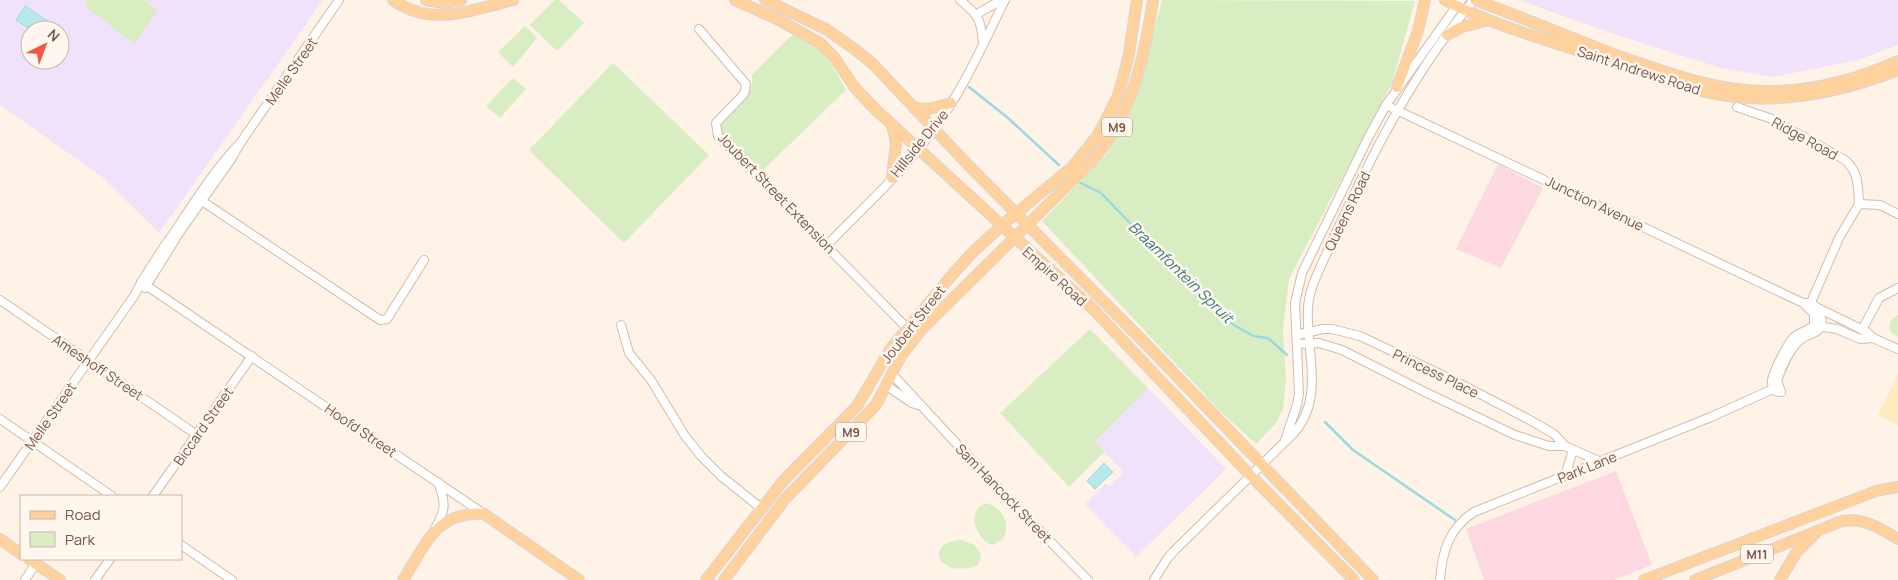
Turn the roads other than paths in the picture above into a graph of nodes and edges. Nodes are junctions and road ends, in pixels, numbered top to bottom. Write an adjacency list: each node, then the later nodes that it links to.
1 (339, 0): 32 (street, Melle Street)
2 (393, 0): 5 (main road)
3 (426, 0): 4 (main road)
4 (461, 0)
5 (513, 0)
6 (735, 0): 30 (main road, Empire Road)
7 (765, 0): 28 (main road, Empire Road)
8 (960, 0): 17 (street)
9 (1001, 0): 17 (street)
10 (1005, 0): 21 (street, Hillside Drive)
11 (1137, 0): 37 (main road, M9)
12 (1153, 0): 40 (main road, M9)
13 (1425, 0): 24 (main road)
14 (1445, 0): 16 (main road, Saint Andrews Road)
15 (1474, 0): 16 (street, Queens Road); 22 (main road, Saint Andrews Road)
16 (1461, 5): 18 (main road, Saint Andrews Road); 20 (street, Queens Road); 24 (street, Queens Road)
17 (977, 14): 21 (street)
18 (1490, 20): 20 (main road); 23 (main road, Saint Andrews Road)
19 (699, 29): 42 (street, Joubert Street Extension)
20 (1447, 34): 29 (street, Queens Road)
21 (983, 43): 25 (street, Hillside Drive)
22 (1898, 60)
23 (1898, 70)
24 (1397, 87): 26 (street, Queens Road)
25 (951, 103): 28 (main road); 31 (street, Hillside Drive)
26 (1386, 105): 29 (street, Junction Avenue); 53 (street, Queens Road)
27 (1737, 107): 36 (street, Ridge Road)
28 (914, 108): 31 (main road, Empire Road)
29 (1397, 110): 47 (street, Junction Avenue); 52 (street, Queens Road)
30 (892, 125): 33 (main road, Empire Road); 34 (main road)
31 (935, 129): 33 (street, Hillside Drive); 37 (main road, Empire Road)
32 (241, 142): 35 (street, Melle Street); 44 (street, Melle Street)
33 (918, 149): 34 (street, Hillside Drive); 39 (main road, Empire Road)
34 (892, 178): 42 (street, Hillside Drive)
35 (202, 201): 43 (street); 44 (street, Melle Street)
36 (1859, 204): 38 (street); 47 (street)
37 (1016, 214): 39 (main road, Joubert Street / M9); 40 (main road, Empire Road)
38 (1898, 214)
39 (1001, 226): 41 (main road, Empire Road); 50 (main road, Joubert Street / M9)
40 (1028, 226): 41 (main road, Joubert Street / M9); 71 (main road, Empire Road)
41 (1015, 239): 60 (main road, Joubert Street / M9); 72 (main road, Empire Road)
42 (827, 245): 50 (street, Joubert Street Extension)
43 (424, 260)
44 (144, 284): 58 (street, Hoofd Street); 59 (street, Melle Street)
45 (1898, 288): 51 (street)
46 (0, 300): 59 (street, Ameshoff Street)
47 (1810, 305): 49 (street); 51 (street, Junction Avenue)
48 (620, 325): 79 (street)
49 (1817, 326): 54 (street, Junction Avenue); 62 (street); 62 (street)
50 (907, 328): 79 (main road, Joubert Street / M9)
51 (1862, 330): 54 (street, Junction Avenue)
52 (1309, 333): 53 (street, Princess Place); 55 (street, Queens Road); 68 (street, Princess Place)
53 (1296, 335): 56 (street, Queens Road)
54 (1873, 338): 57 (street, Junction Avenue)
55 (1310, 343): 56 (street, Princess Place); 66 (street, Queens Road); 68 (street, Princess Place)
56 (1297, 344): 66 (street, Queens Road)
57 (1898, 349)
58 (252, 356): 65 (street, Biccard Street); 74 (street, Hoofd Street)
59 (88, 360): 65 (street, Ameshoff Street); 67 (street, Melle Street)
60 (892, 374): 61 (main road, Joubert Street / M9); 63 (street, Sam Hancock Street)
61 (886, 386): 63 (street, Sam Hancock Street); 96 (main road, Joubert Street / M9)
62 (1773, 389): 70 (street, Park Lane)
63 (920, 406): 97 (street, Sam Hancock Street)
64 (0, 419): 67 (street)
65 (197, 435): 78 (street, Biccard Street)
66 (1285, 440): 71 (street, Queens Road)
67 (32, 441): 75 (street, Melle Street); 77 (street)
68 (1564, 446): 69 (street, Princess Place)
69 (1573, 450): 70 (street, Princess Place); 73 (street)
70 (1601, 462): 73 (street, Park Lane)
71 (1262, 465): 72 (street, Queens Road); 100 (main road, Empire Road)
72 (1250, 475): 98 (street, Queens Road); 99 (main road, Empire Road)
73 (1565, 476): 101 (street, Park Lane)
74 (438, 482): 80 (street, Hoofd Street); 82 (street)
75 (0, 487)
76 (1898, 487): 102 (main road)
77 (111, 495)
78 (154, 495)
79 (761, 508): 95 (main road, Joubert Street / M9)
80 (484, 514): 82 (main road); 94 (main road, Hoofd Street)
81 (1821, 529): 84 (main road, M11); 103 (main road, M11); 104 (main road)
82 (433, 533): 93 (main road)
83 (0, 539): 86 (main road)
84 (1898, 539)
85 (182, 546): 92 (street)
86 (20, 553)
87 (109, 560): 91 (street)
88 (32, 561): 89 (street); 90 (main road)
89 (25, 580)
90 (60, 580)
91 (96, 580)
92 (232, 580)
93 (403, 580)
94 (579, 580)
95 (706, 580)
96 (724, 580)
97 (1088, 580)
98 (1154, 580)
99 (1354, 580)
100 (1374, 580)
101 (1440, 580)
102 (1644, 580)
103 (1695, 580)
104 (1780, 580)

